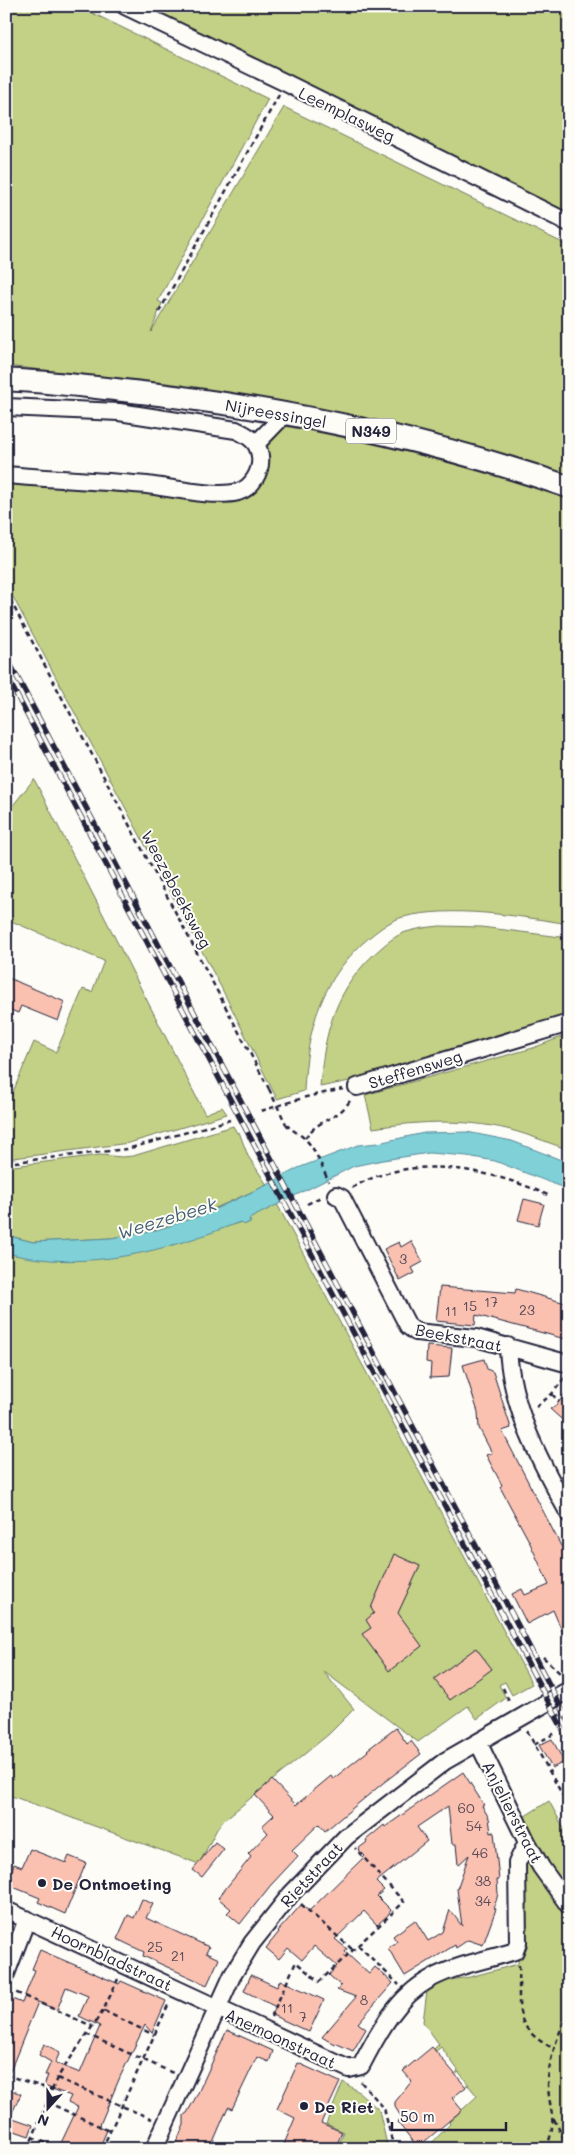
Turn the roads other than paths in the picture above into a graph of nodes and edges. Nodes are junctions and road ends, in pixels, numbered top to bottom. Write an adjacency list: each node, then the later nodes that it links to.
1 (125, 6): 2 (street, Leemplasweg)
2 (569, 223)
3 (6, 380): 5 (main road, Nijreessingel / N349)
4 (6, 406): 6 (street)
5 (284, 414): 6 (street); 8 (main road, Nijreessingel / N349)
6 (256, 444): 7 (street)
7 (6, 476)
8 (569, 487)
9 (569, 1023): 10 (street, Steffensweg)
10 (357, 1087)
11 (333, 1188): 12 (street, Beekstraat)
12 (508, 1346): 13 (street, Beekstraat); 14 (street)
13 (568, 1368)
14 (569, 1514)
15 (569, 1690): 16 (street, Rietstraat)
16 (478, 1742): 17 (street, Anjelierstraat); 22 (street, Rietstraat)
17 (527, 1842): 18 (street, Anjelierstraat); 22 (street, Anemoonstraat)
18 (569, 1906)
19 (6, 1910): 20 (street, Hoornbladstraat)
20 (27, 1919): 21 (street); 22 (street, Hoornbladstraat)
21 (6, 1974)
22 (217, 2008): 23 (street, Rietstraat)
23 (154, 2149)

